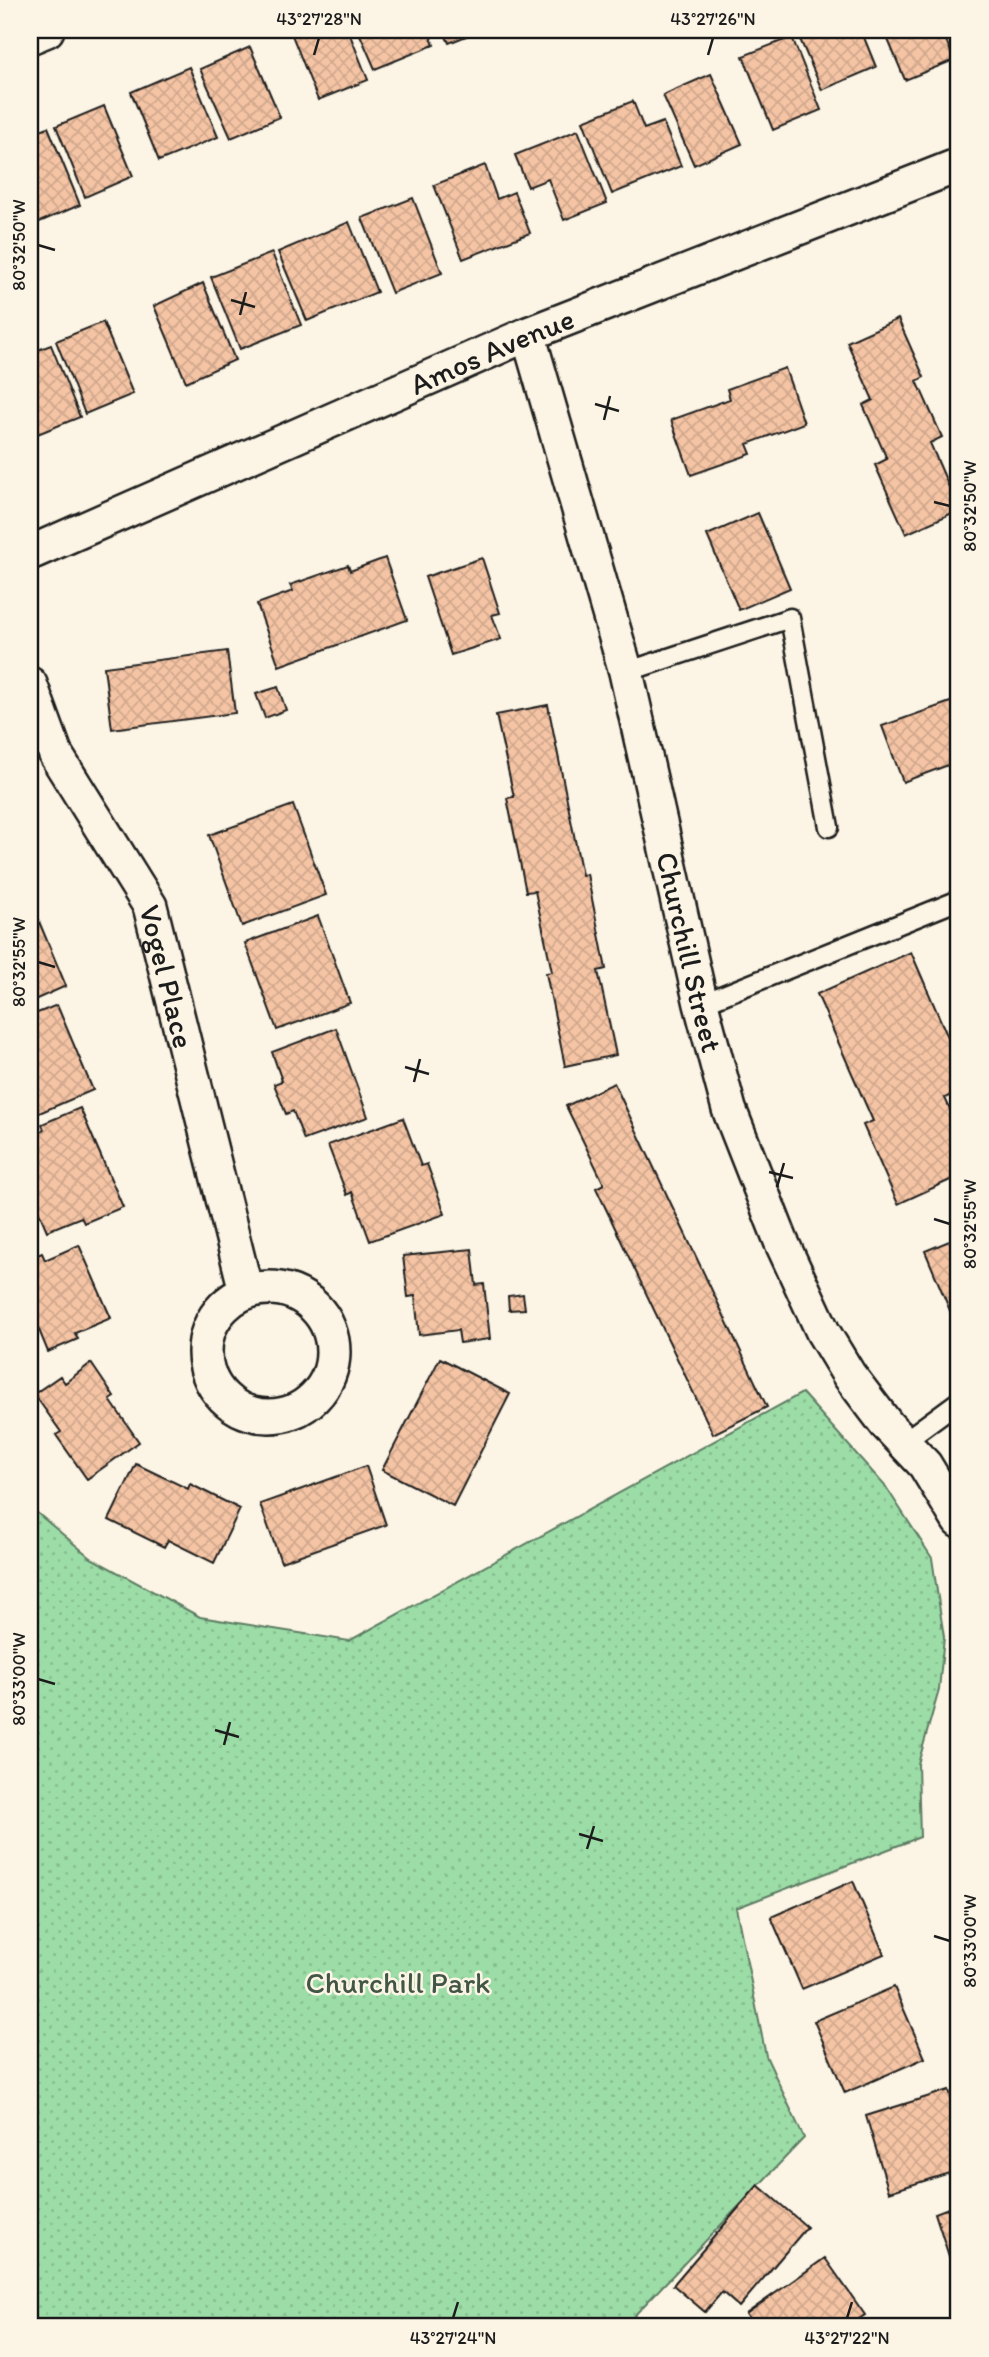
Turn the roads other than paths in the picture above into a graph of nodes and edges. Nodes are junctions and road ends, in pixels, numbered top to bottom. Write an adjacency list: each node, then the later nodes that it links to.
1 (47, 30): 2 (street)
2 (30, 37)
3 (959, 165): 4 (street, Amos Avenue)
4 (528, 334): 5 (street, Amos Avenue); 6 (street, Churchill Street)
5 (30, 553)
6 (626, 672): 8 (lane); 10 (street, Churchill Street)
7 (30, 684): 11 (street, Vogel Place)
8 (829, 827)
9 (959, 900): 10 (lane)
10 (701, 1004): 13 (street, Churchill Street)
11 (246, 1291)
12 (959, 1401): 13 (lane)
13 (903, 1442): 14 (street, Churchill Street)
14 (959, 1521)

